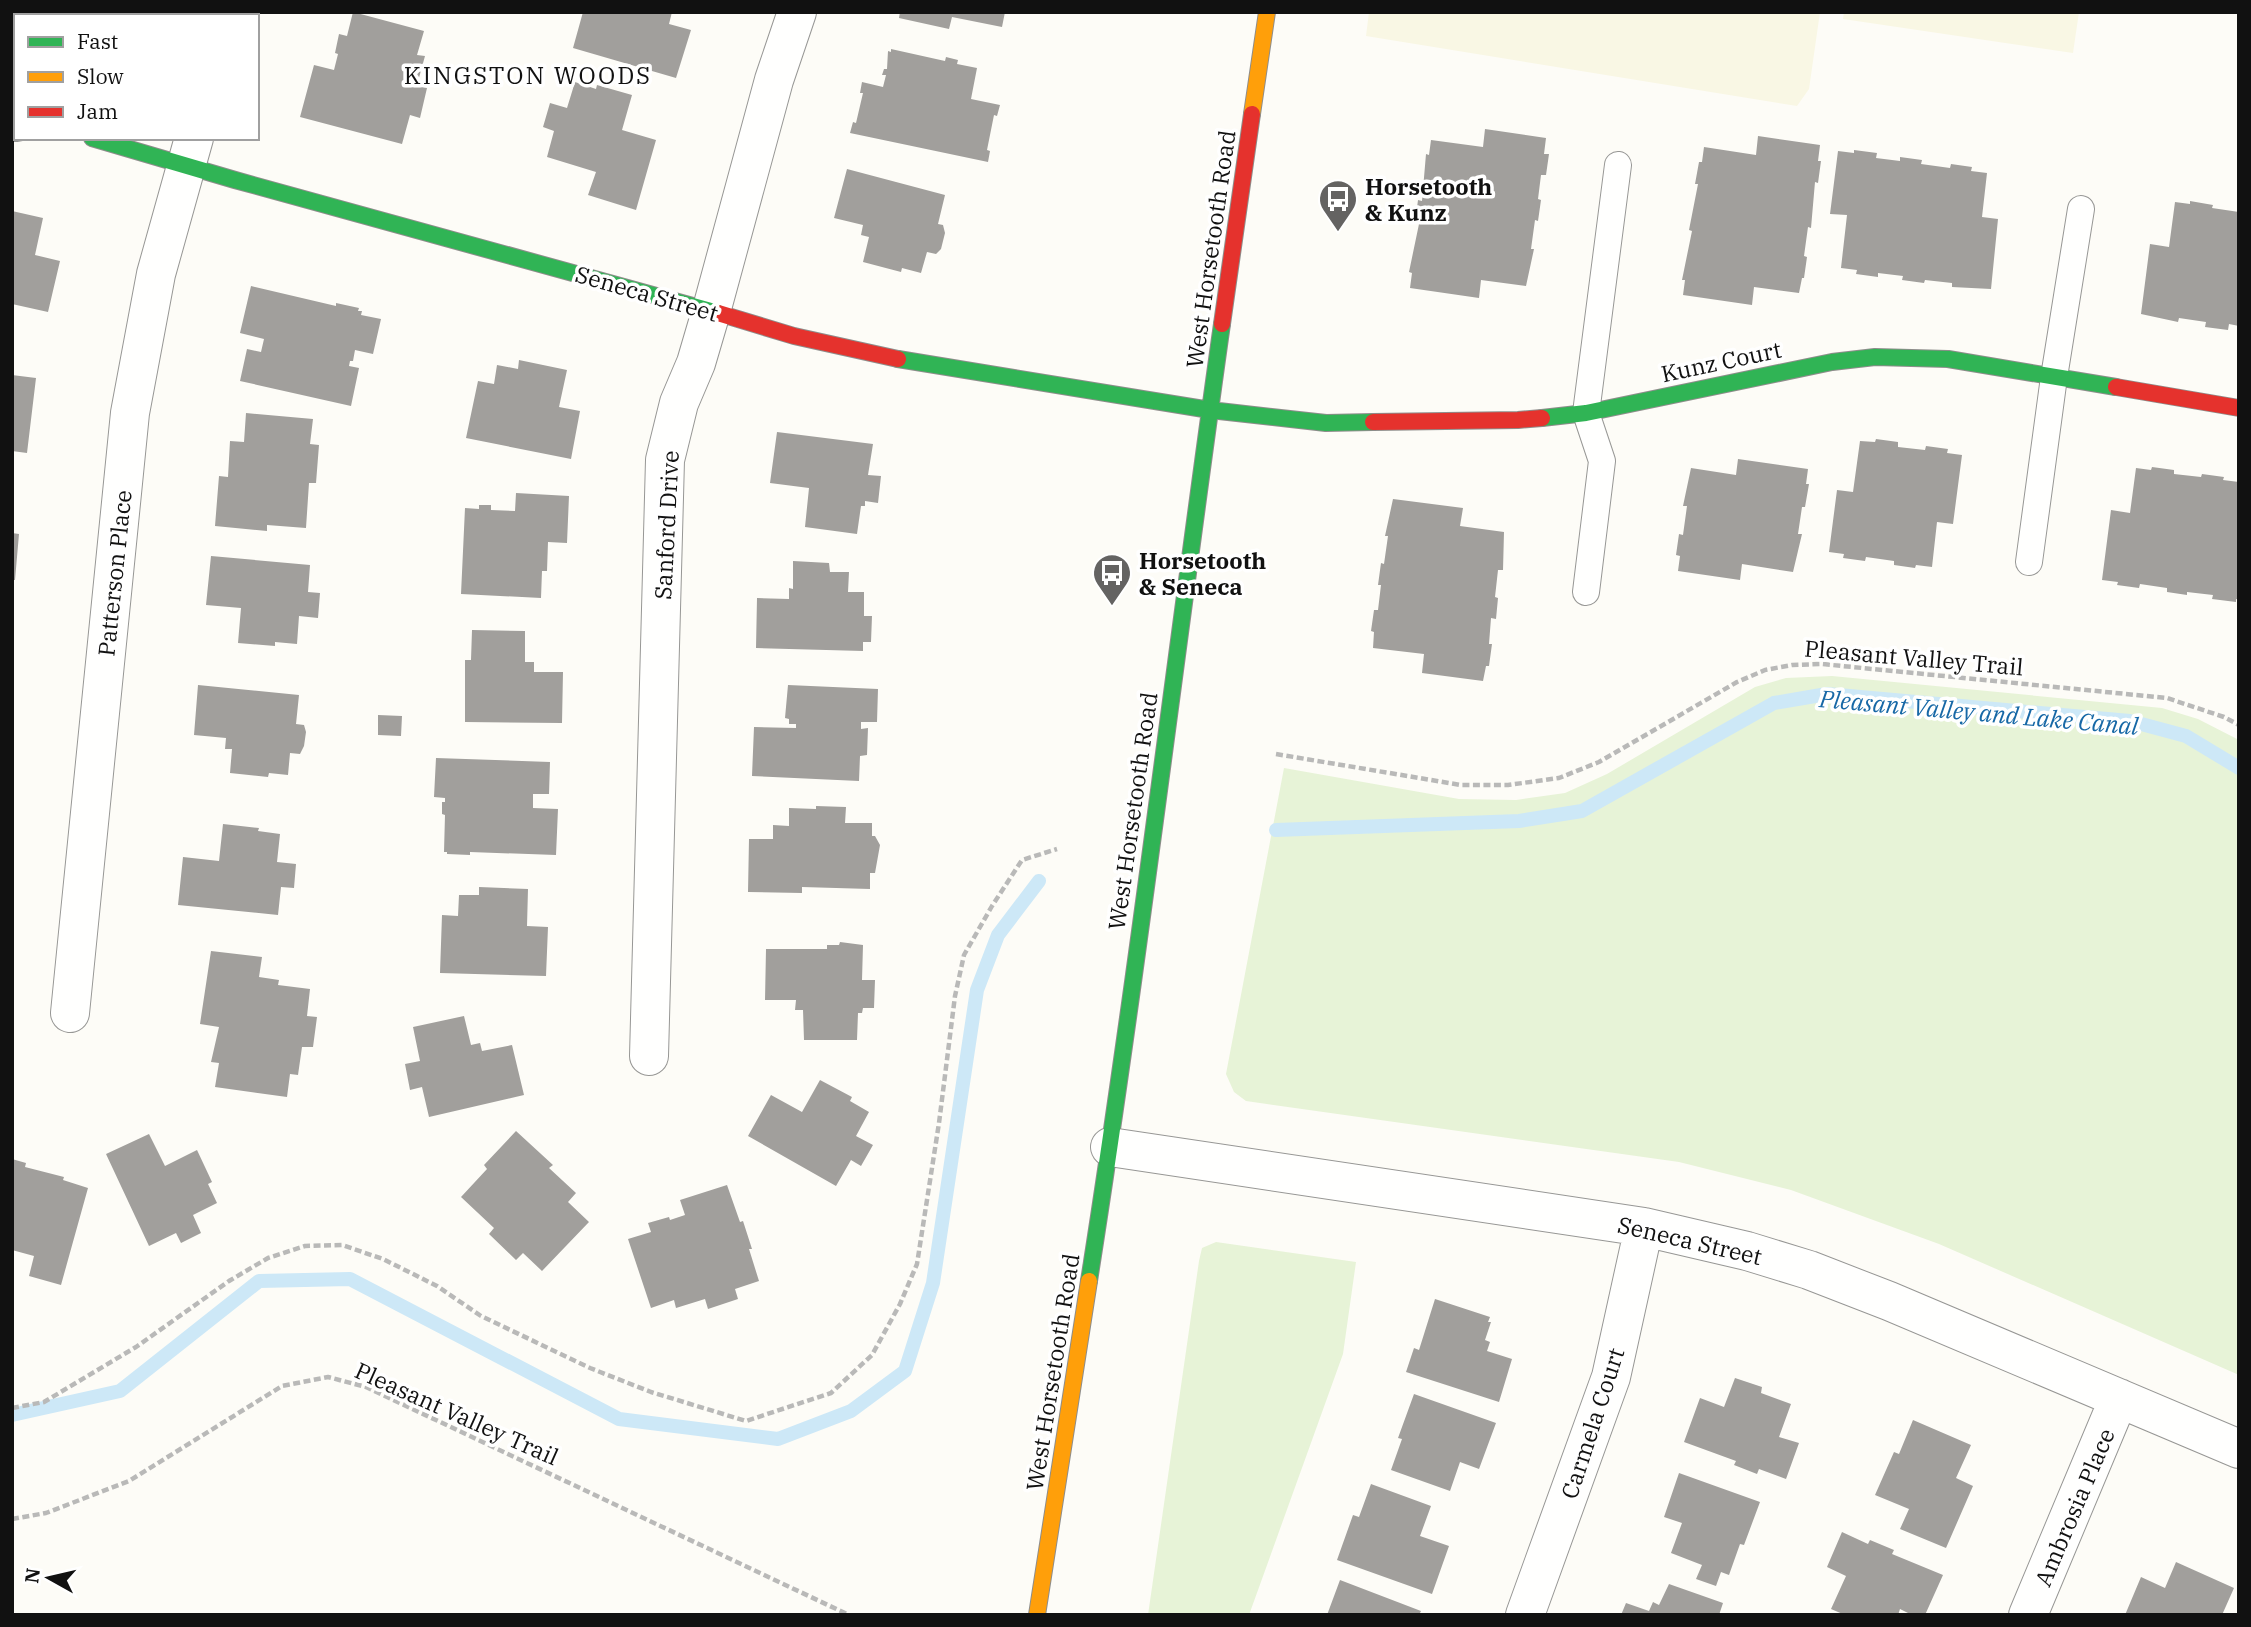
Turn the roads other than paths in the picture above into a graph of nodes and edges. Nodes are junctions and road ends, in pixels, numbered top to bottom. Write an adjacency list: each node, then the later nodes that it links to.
1 (797, 12): 7 (street, Sanford Drive)
2 (1267, 12): 10 (street, West Horsetooth Road)
3 (107, 140): 4 (street, Seneca Street)
4 (190, 151): 7 (street, Seneca Street); 14 (street, Patterson Place)
5 (1618, 164): 11 (lane)
6 (2081, 209): 8 (lane)
7 (711, 312): 10 (street, Seneca Street); 15 (street, Sanford Drive)
8 (2054, 377): 9 (street, Kunz Court); 11 (street, Kunz Court); 12 (lane)
9 (2239, 408)
10 (1210, 410): 11 (street, Kunz Court); 16 (street, West Horsetooth Road)
11 (1586, 412): 13 (lane)
12 (2029, 562)
13 (1586, 592)
14 (70, 1013)
15 (649, 1056)
16 (1110, 1146): 17 (street, Seneca Street); 20 (street, West Horsetooth Road)
17 (1644, 1227): 18 (street, Seneca Street); 21 (street, Carmela Court)
18 (2119, 1398): 19 (street, Seneca Street); 22 (street, Ambrosia Place)
19 (2239, 1449)
20 (1037, 1615)
21 (1525, 1615)
22 (2028, 1615)

